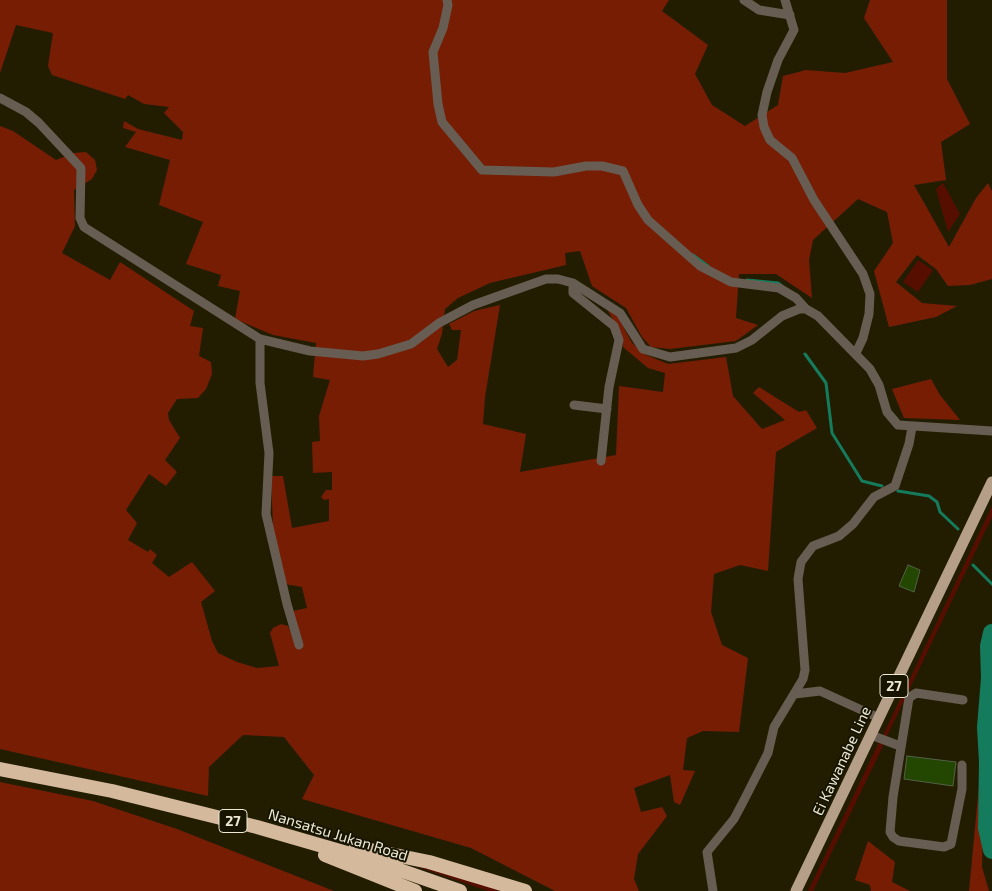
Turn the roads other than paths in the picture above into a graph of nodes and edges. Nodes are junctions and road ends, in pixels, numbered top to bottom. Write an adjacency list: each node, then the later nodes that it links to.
1 (447, 0): 7 (street)
2 (744, 0): 4 (street)
3 (785, 0): 4 (street)
4 (790, 15): 9 (street)
5 (0, 98): 8 (street)
6 (573, 283): 7 (street); 8 (street); 11 (street)
7 (806, 309): 9 (street)
8 (260, 339): 16 (street)
9 (856, 353): 12 (street)
10 (574, 405): 11 (street)
11 (607, 409): 14 (street)
12 (912, 427): 13 (street); 17 (street)
13 (992, 431)
14 (601, 461)
15 (992, 482): 19 (main road, Ei Kawanabe Line / 27)
16 (299, 645)
17 (795, 694): 19 (street); 28 (street)
18 (963, 700): 21 (street)
19 (879, 718): 20 (main road, Ei Kawanabe Line / 27)
20 (871, 735): 21 (street); 29 (main road, Ei Kawanabe Line / 27)
21 (900, 746): 22 (street)
22 (962, 765)
23 (0, 769): 24 (highway, Nansatsu Jukan Road / 27)
24 (257, 827): 25 (highway); 26 (highway, Nansatsu Jukan Road / 27); 27 (highway)
25 (414, 891)
26 (460, 891)
27 (525, 891)
28 (713, 891)
29 (796, 891)

